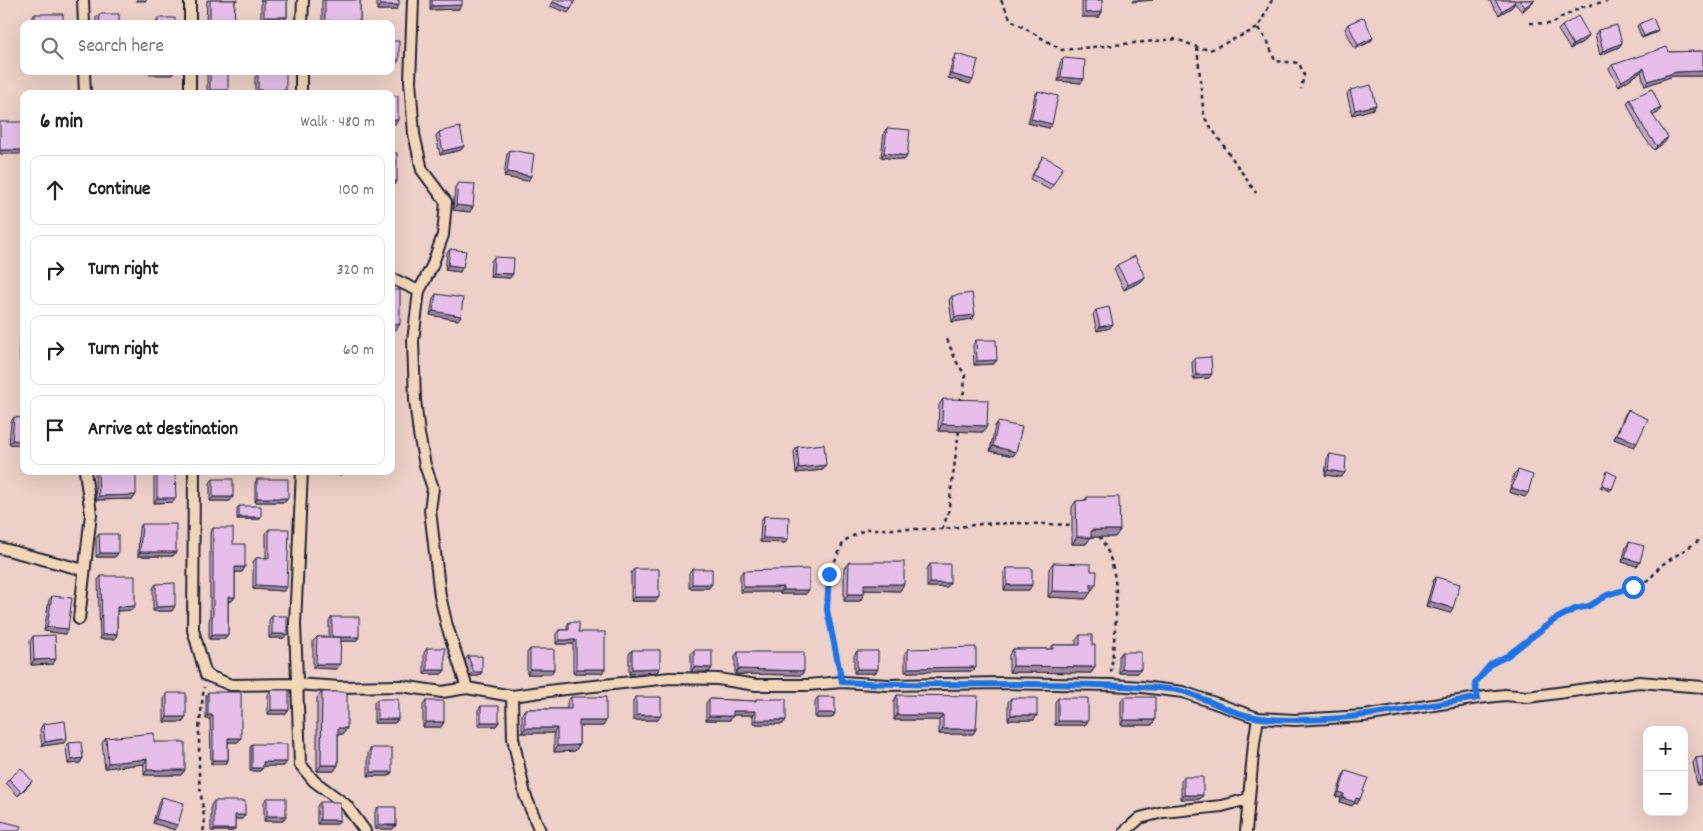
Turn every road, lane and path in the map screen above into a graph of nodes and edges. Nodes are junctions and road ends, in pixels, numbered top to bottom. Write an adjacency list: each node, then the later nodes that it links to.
1 (83, 0): 8 (street)
2 (190, 0): 9 (street)
3 (303, 0): 10 (street)
4 (413, 0): 23 (street)
5 (1001, 0): 13 (path)
6 (1272, 0): 12 (path)
7 (1611, 0): 11 (path)
8 (84, 20)
9 (190, 20)
10 (302, 20)
11 (1530, 23)
12 (1258, 28): 13 (path); 17 (path)
13 (1197, 47): 21 (path)
14 (84, 75): 18 (street)
15 (190, 75): 19 (street)
16 (302, 75): 20 (street)
17 (1302, 89)
18 (85, 90)
19 (190, 90)
20 (301, 90)
21 (1256, 193)
22 (395, 280): 23 (street)
23 (420, 291): 42 (street)
24 (947, 339): 25 (path)
25 (959, 402)
26 (959, 430): 31 (path)
27 (85, 475): 35 (street)
28 (194, 475): 37 (street)
29 (302, 475): 39 (street)
30 (1077, 525): 31 (path)
31 (942, 529): 38 (path)
32 (1092, 532): 40 (path)
33 (1703, 538): 44 (path)
34 (0, 548): 35 (street)
35 (84, 570): 36 (street)
36 (79, 619)
37 (206, 675): 39 (street); 48 (path)
38 (842, 682): 40 (street); 43 (street)
39 (296, 684): 42 (street); 49 (street)
40 (1111, 685): 45 (street)
41 (1703, 687): 44 (street)
42 (467, 688): 43 (street)
43 (512, 696): 47 (street)
44 (1478, 698): 45 (street)
45 (1258, 718): 46 (street)
46 (1248, 799): 51 (street); 52 (street)
47 (539, 828): 50 (street)
48 (203, 831)
49 (365, 831)
50 (548, 831)
51 (1125, 831)
52 (1246, 831)

